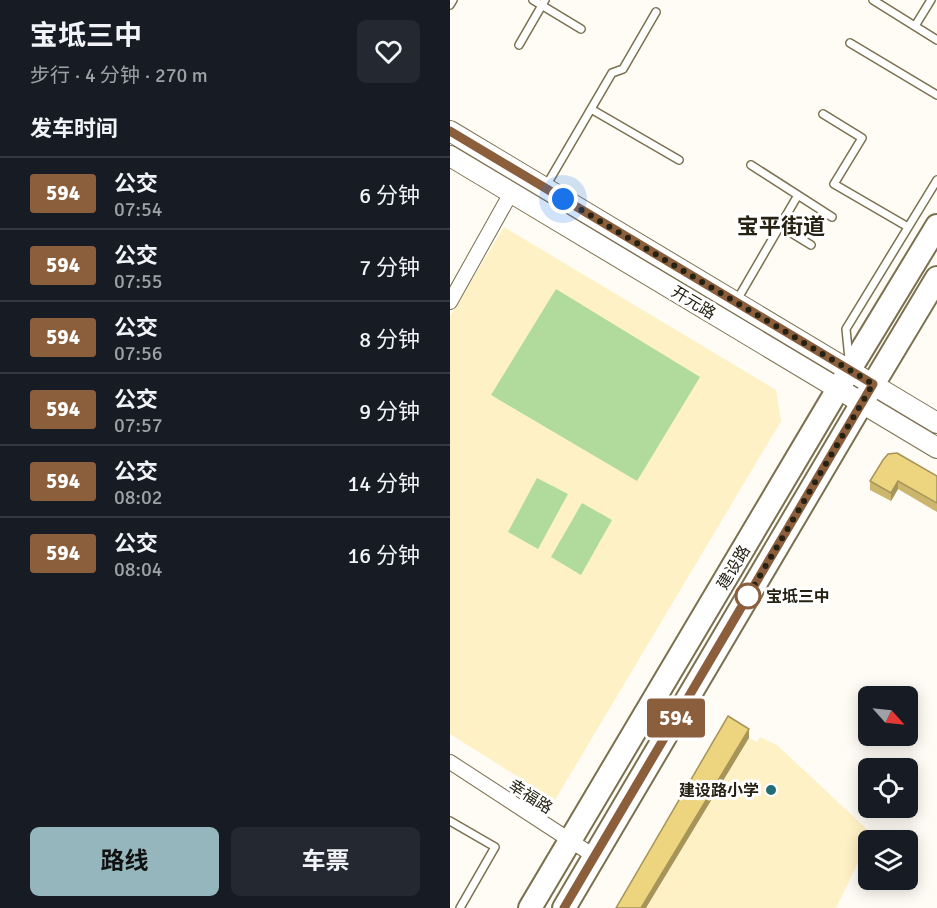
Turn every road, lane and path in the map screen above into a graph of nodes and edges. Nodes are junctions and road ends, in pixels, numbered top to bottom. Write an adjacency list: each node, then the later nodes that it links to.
1 (453, 0): 6 (lane)
2 (532, 0): 5 (lane)
3 (931, 0): 8 (lane)
4 (878, 1): 8 (lane)
5 (544, 3): 9 (lane); 12 (lane)
6 (450, 4)
7 (656, 12): 14 (lane)
8 (915, 26): 10 (lane)
9 (581, 29)
10 (937, 40)
11 (850, 43): 13 (lane)
12 (519, 45)
13 (937, 95)
14 (591, 109): 18 (lane); 21 (lane)
15 (824, 114): 27 (lane)
16 (450, 131): 21 (main road, 开元路)
17 (450, 156): 22 (main road, 开元路)
18 (679, 160)
19 (751, 165): 23 (lane)
20 (937, 180): 27 (lane)
21 (544, 188): 31 (main road, 开元路)
22 (511, 193): 30 (street); 32 (main road, 开元路)
23 (798, 195): 24 (lane); 25 (lane)
24 (832, 217)
25 (780, 226): 28 (lane); 31 (lane)
26 (937, 226): 32 (main road, 建设路)
27 (908, 227): 32 (lane)
28 (811, 245)
29 (937, 278): 33 (main road, 建设路)
30 (450, 302)
31 (735, 302): 32 (main road, 开元路)
32 (844, 379): 33 (main road, 开元路); 38 (main road, 建设路)
33 (868, 393): 34 (main road, 开元路); 35 (main road, 开元路); 39 (main road, 建设路)
34 (937, 423)
35 (937, 448)
36 (450, 762): 38 (street, 幸福路)
37 (450, 821): 40 (lane)
38 (570, 841): 39 (street, 幸福路); 41 (main road, 建设路)
39 (594, 856): 42 (main road, 建设路)
40 (460, 908)
41 (530, 908)
42 (564, 908)

